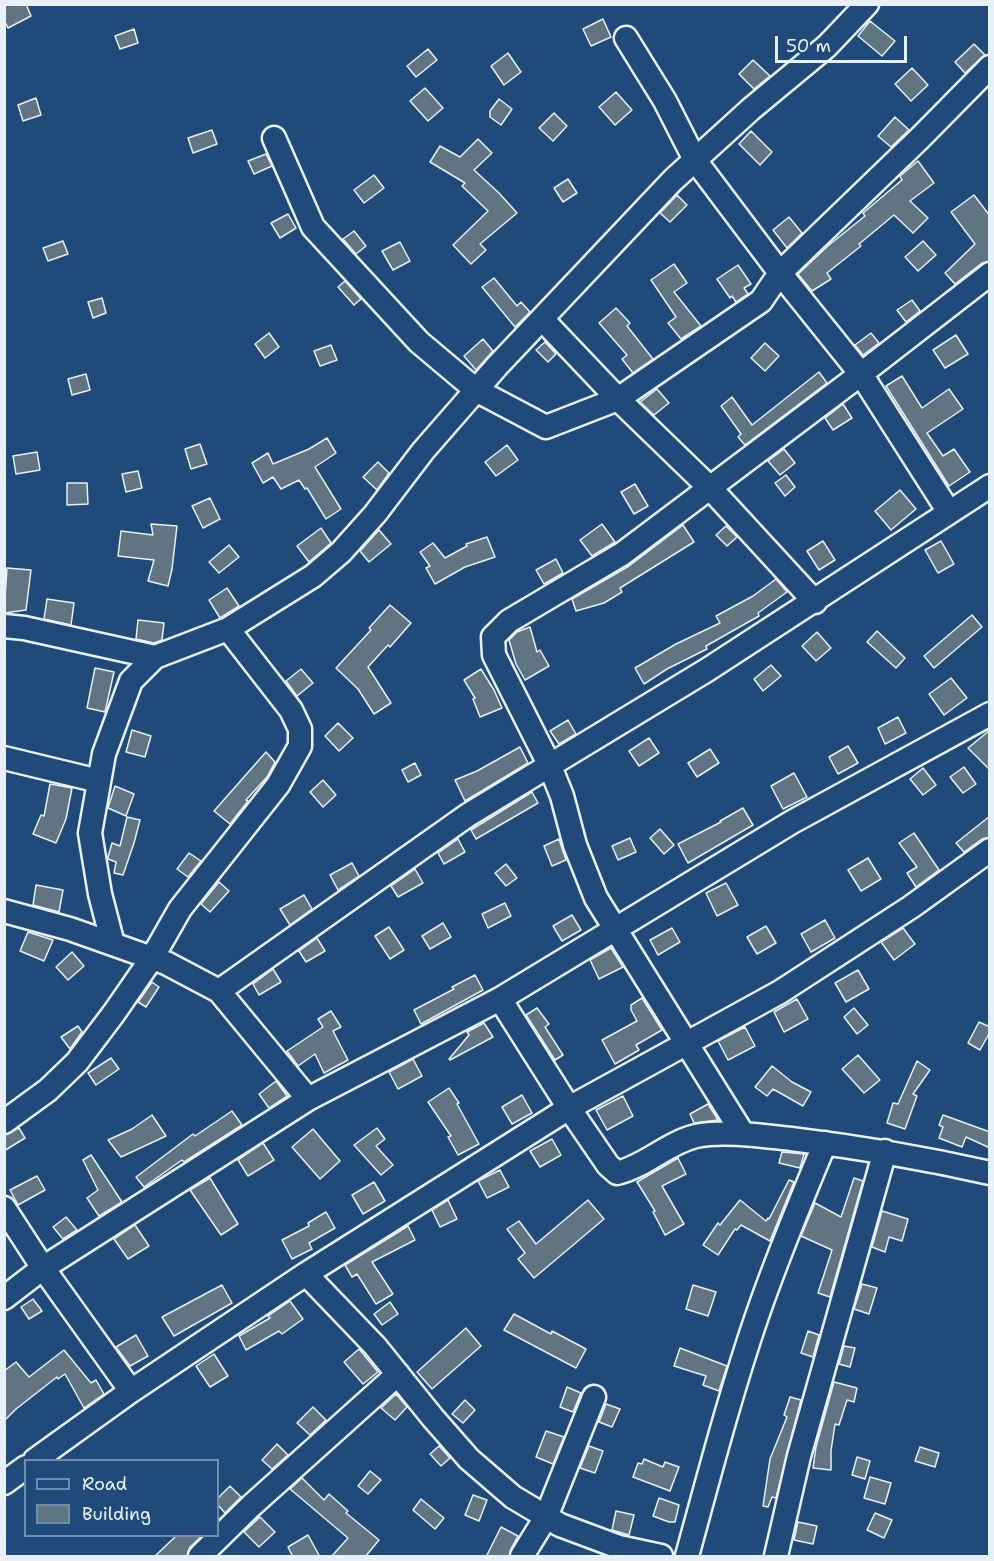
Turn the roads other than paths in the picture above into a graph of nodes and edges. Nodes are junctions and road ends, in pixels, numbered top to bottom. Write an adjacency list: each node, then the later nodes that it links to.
1 (867, 4): 5 (street)
2 (626, 38): 5 (street)
3 (990, 67): 6 (street)
4 (274, 138): 10 (street)
5 (695, 160): 6 (street); 8 (street)
6 (780, 273): 9 (street); 11 (street)
7 (990, 274): 9 (street)
8 (542, 319): 10 (street); 11 (street)
9 (861, 374): 13 (street); 14 (street)
10 (476, 390): 11 (street); 17 (street)
11 (618, 399): 13 (street)
12 (990, 486): 14 (street)
13 (711, 489): 15 (street); 21 (street)
14 (950, 512): 15 (street)
15 (814, 602): 21 (street)
16 (4, 627): 18 (street)
17 (228, 629): 18 (street); 27 (street)
18 (155, 657): 22 (street)
19 (989, 715): 25 (street)
20 (4, 758): 22 (street)
21 (549, 764): 25 (street); 28 (street)
22 (99, 782): 26 (street)
23 (990, 850): 30 (street)
24 (4, 911): 26 (street)
25 (615, 930): 29 (street); 30 (street)
26 (113, 944): 27 (street)
27 (152, 958): 28 (street); 33 (street)
28 (219, 991): 31 (street)
29 (500, 999): 31 (street); 32 (street)
30 (686, 1043): 32 (street); 34 (street)
31 (308, 1100): 39 (street)
32 (569, 1108): 34 (street); 40 (street)
33 (4, 1122)
34 (743, 1134): 35 (street)
35 (825, 1143): 36 (street); 52 (street)
36 (885, 1151): 37 (street); 53 (street)
37 (990, 1173)
38 (4, 1208): 39 (street)
39 (43, 1268): 41 (street); 43 (street)
40 (306, 1274): 42 (street); 43 (street)
41 (4, 1298)
42 (398, 1374): 48 (street); 49 (street)
43 (131, 1391): 45 (street)
44 (594, 1396): 48 (street)
45 (38, 1459)
46 (24, 1468): 47 (street)
47 (4, 1483)
48 (546, 1517): 50 (street); 51 (street)
49 (200, 1557)
50 (522, 1557)
51 (661, 1557)
52 (687, 1557)
53 (776, 1557)

